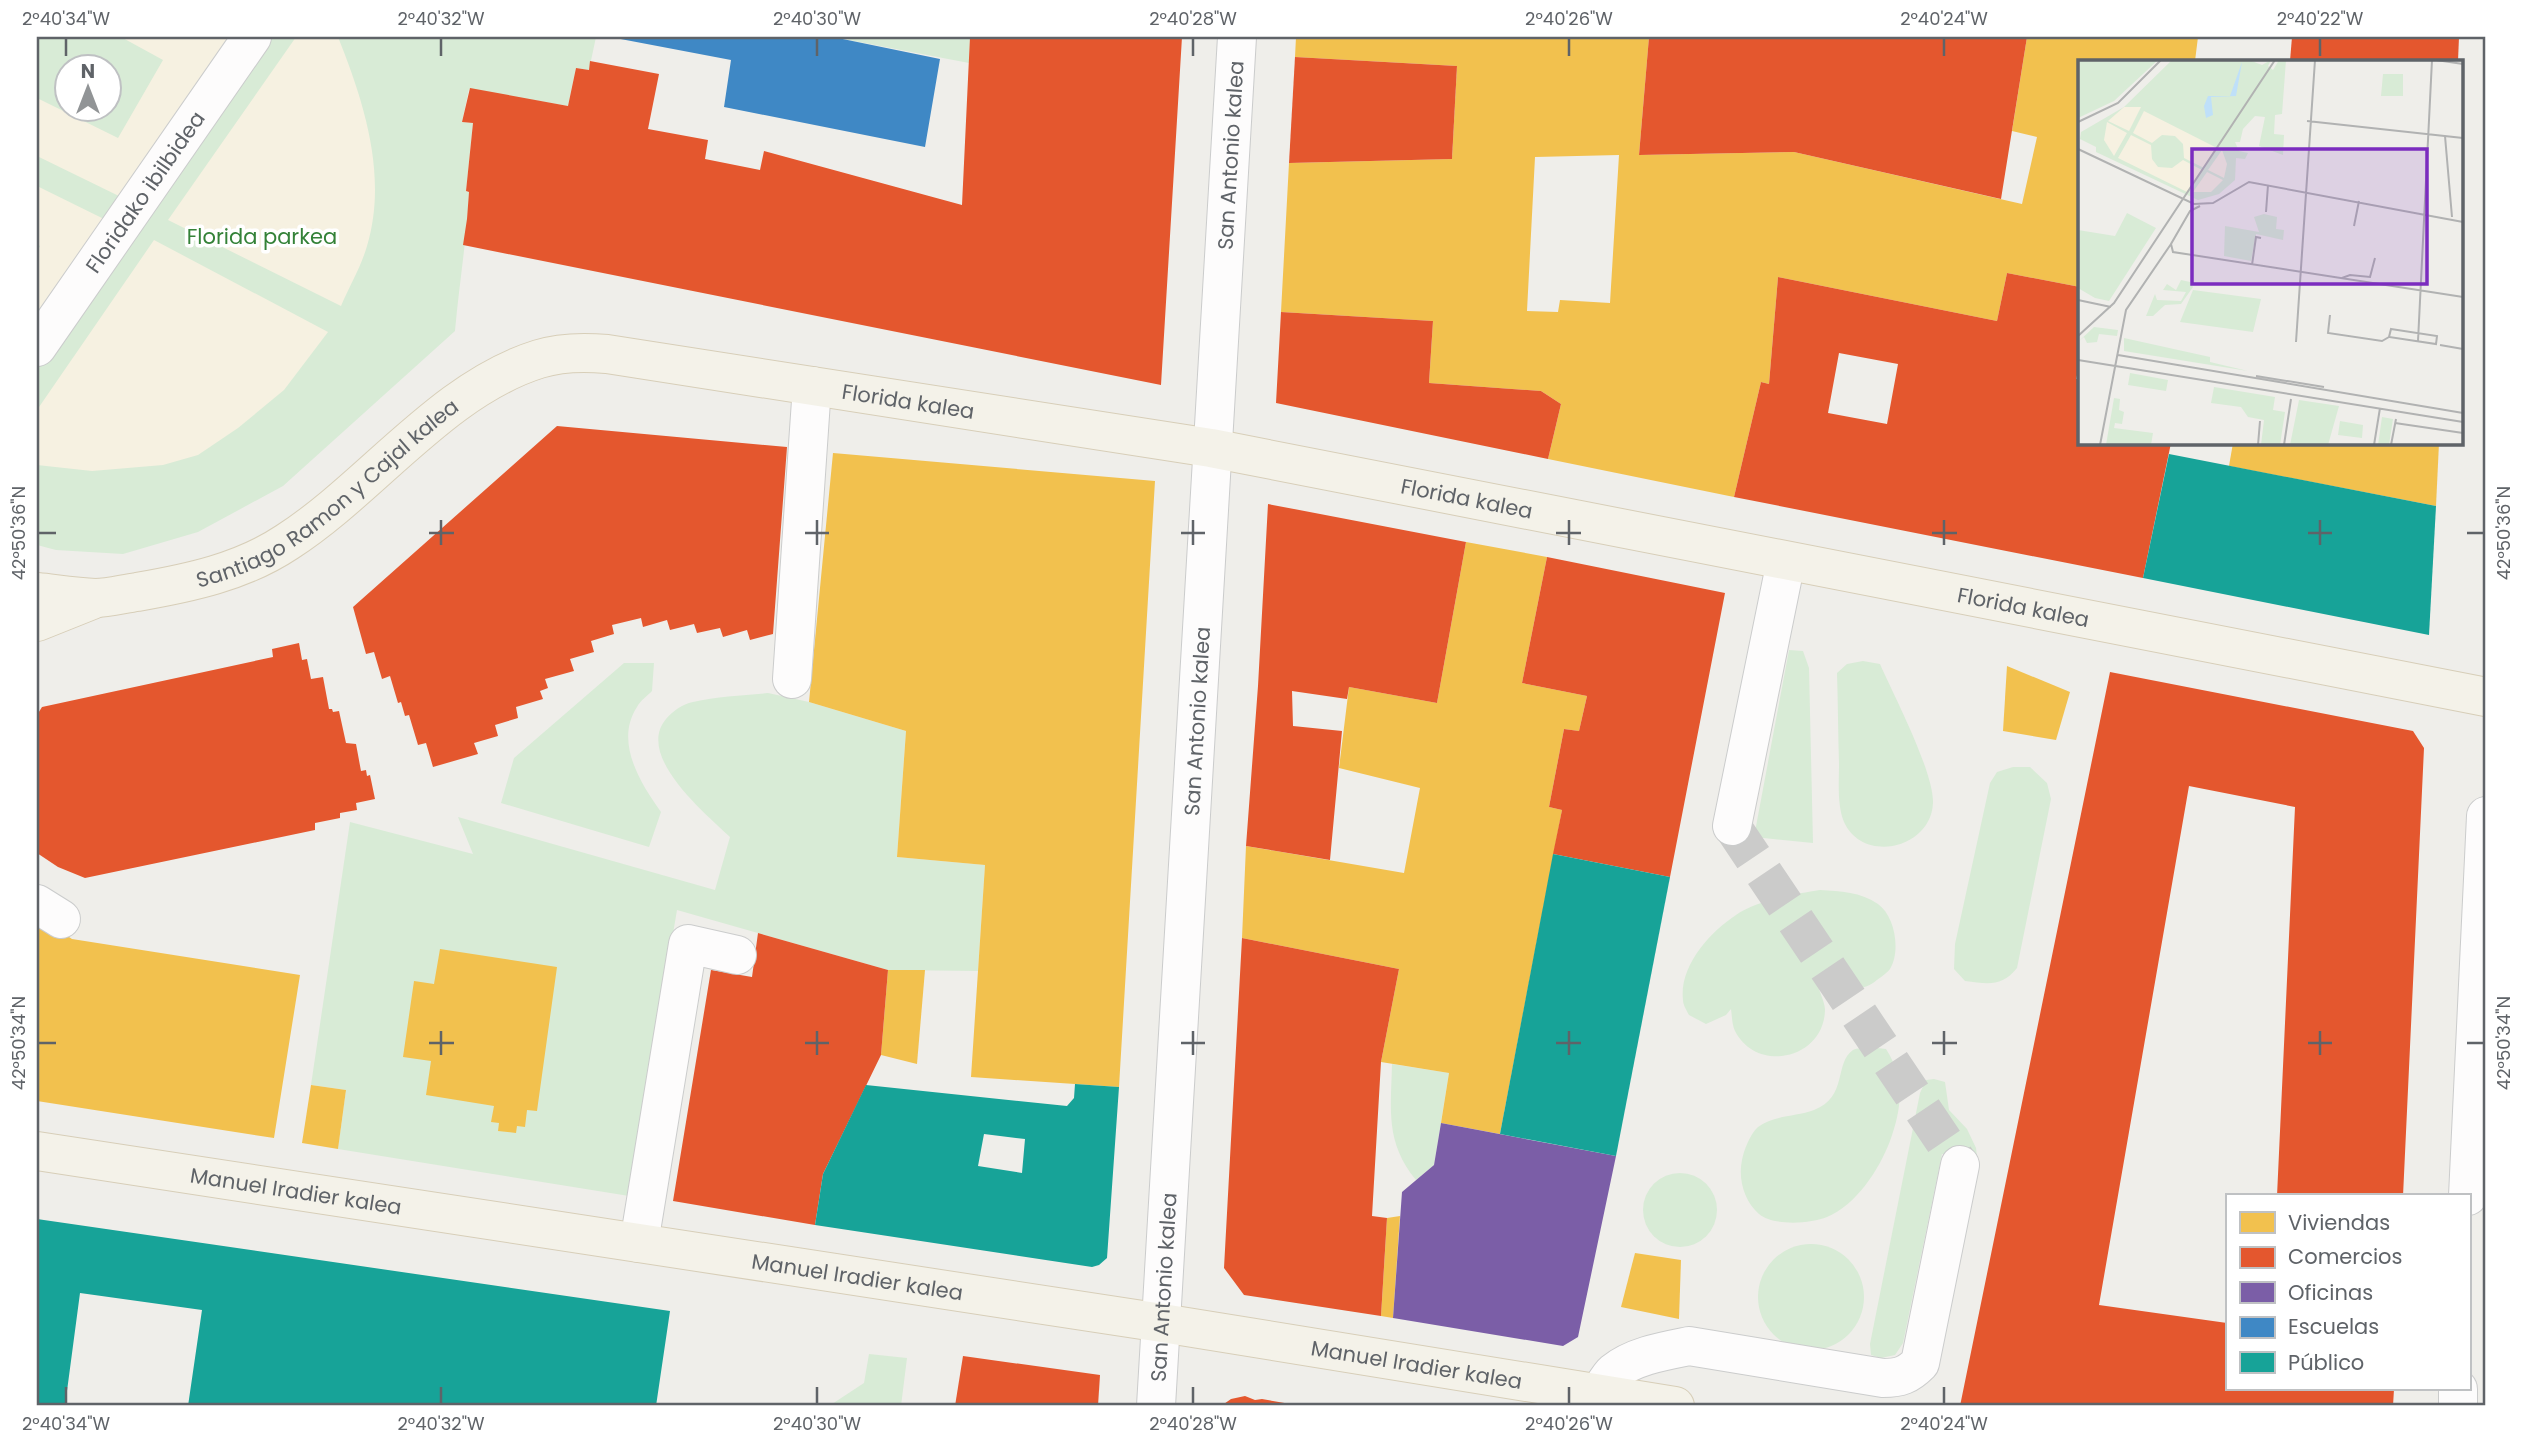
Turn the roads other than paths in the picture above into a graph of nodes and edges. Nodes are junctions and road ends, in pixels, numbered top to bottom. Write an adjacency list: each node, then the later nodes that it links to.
1 (252, 37): 3 (street, Floridako ibilbidea)
2 (1237, 37): 6 (street, San Antonio kalea)
3 (37, 346)
4 (607, 354): 5 (main road, Florida kalea); 9 (main road, Santiago Ramon y Cajal kalea)
5 (812, 386): 6 (main road, Florida kalea); 11 (street)
6 (1211, 448): 7 (main road, Florida kalea); 20 (street, San Antonio kalea)
7 (1786, 561): 12 (main road, Florida kalea); 14 (street)
8 (37, 592): 9 (main road, Santiago Ramon y Cajal kalea)
9 (97, 598): 10 (main road)
10 (37, 622)
11 (792, 679)
12 (2486, 697)
13 (2486, 816): 18 (street)
14 (1732, 826)
15 (737, 955): 19 (street)
16 (37, 1151): 19 (main road, Manuel Iradier kalea)
17 (1960, 1165): 21 (street)
18 (2468, 1194)
19 (639, 1243): 20 (main road, Manuel Iradier kalea)
20 (1162, 1323): 21 (main road, Manuel Iradier kalea); 22 (street, San Antonio kalea)
21 (1598, 1395): 23 (main road, Manuel Iradier kalea)
22 (1156, 1406)
23 (1675, 1406)

